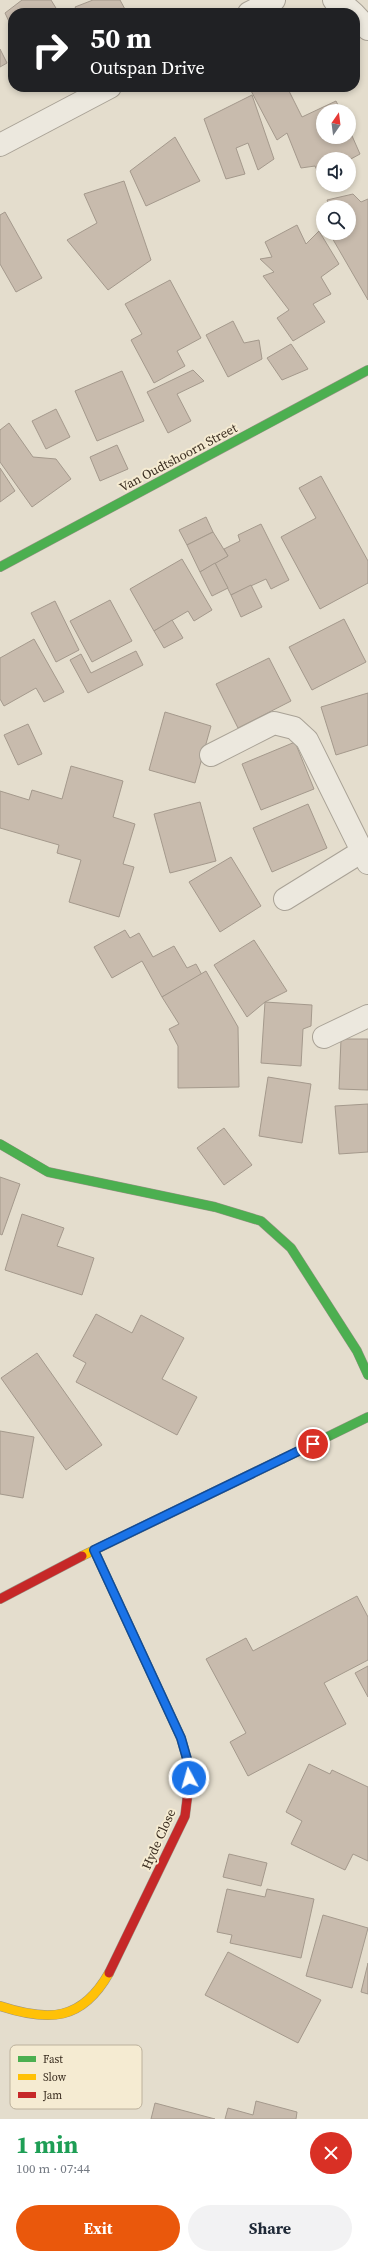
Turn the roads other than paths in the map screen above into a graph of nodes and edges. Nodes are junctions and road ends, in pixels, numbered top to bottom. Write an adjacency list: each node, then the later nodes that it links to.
1 (274, 0): 3 (street)
2 (334, 0): 4 (street)
3 (259, 8)
4 (345, 8)
5 (360, 20): 6 (street)
6 (368, 28)
7 (101, 92): 8 (street)
8 (0, 145)
9 (368, 370): 10 (street, Van Oudtshoorn Street)
10 (0, 567)
11 (211, 755): 12 (street)
12 (364, 857): 13 (street)
13 (285, 899)
14 (368, 1016): 15 (street)
15 (324, 1037)
16 (0, 1144): 17 (street)
17 (368, 1375)
18 (368, 1418): 19 (street)
19 (94, 1550): 20 (street); 21 (street, Hyde Close)
20 (0, 1599)
21 (0, 2006)

